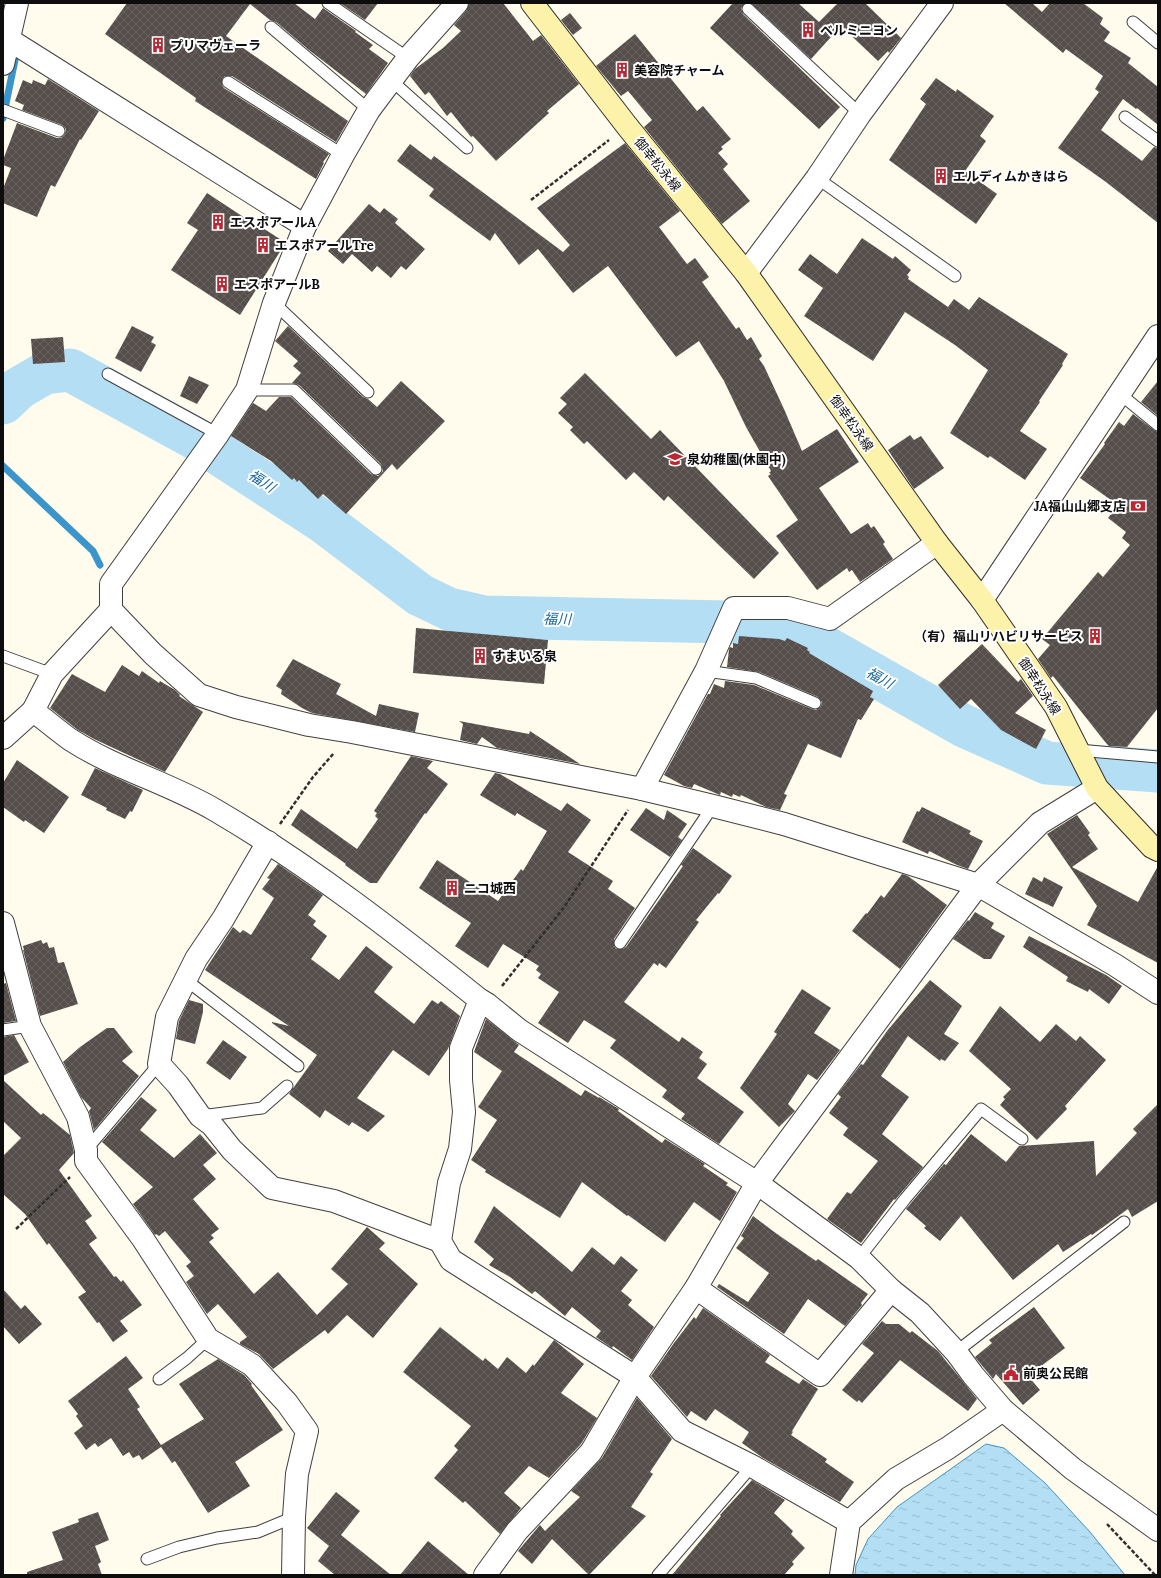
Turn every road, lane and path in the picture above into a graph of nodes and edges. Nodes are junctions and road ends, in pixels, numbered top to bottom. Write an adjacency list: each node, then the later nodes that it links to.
1 (17, 3): 10 (street)
2 (328, 3): 11 (lane)
3 (457, 3): 11 (street)
4 (532, 3): 19 (main road, 御幸松永線)
5 (942, 3): 17 (street)
6 (748, 9): 17 (lane)
7 (1133, 22): 9 (lane)
8 (271, 27): 15 (lane)
9 (1158, 43)
10 (15, 44): 12 (street); 26 (street)
11 (408, 58): 13 (street)
12 (3, 64)
13 (392, 81): 15 (street); 22 (lane)
14 (228, 82): 23 (lane)
15 (369, 110): 23 (street)
16 (6, 111): 20 (lane)
17 (860, 114): 24 (street)
18 (1124, 117): 21 (lane)
19 (627, 126): 25 (path); 27 (main road, 御幸松永線)
20 (59, 132)
21 (1158, 141)
22 (467, 148)
23 (343, 155): 26 (street)
24 (817, 178): 27 (street); 28 (lane)
25 (531, 200)
26 (305, 226): 29 (street)
27 (746, 273): 38 (main road, 御幸松永線)
28 (955, 276)
29 (274, 303): 32 (street); 33 (lane)
30 (1158, 336): 34 (street)
31 (108, 374): 36 (lane)
32 (247, 390): 36 (street); 37 (lane)
33 (368, 392)
34 (1120, 394): 35 (lane); 39 (street)
35 (1158, 425)
36 (212, 442): 40 (street)
37 (376, 469)
38 (937, 543): 39 (main road, 御幸松永線); 42 (street)
39 (982, 600): 48 (main road, 御幸松永線)
40 (111, 610): 43 (street); 46 (street)
41 (3, 656): 43 (lane)
42 (706, 670): 44 (lane); 51 (street)
43 (52, 674): 45 (street)
44 (815, 703)
45 (33, 711): 47 (street); 53 (street)
46 (352, 732): 51 (street); 53 (path)
47 (3, 738)
48 (1078, 750): 49 (lane); 50 (main road, 御幸松永線)
49 (1158, 757)
50 (1093, 781): 54 (main road, 御幸松永線); 55 (street)
51 (642, 789): 52 (street); 60 (path)
52 (713, 806): 55 (street); 57 (lane)
53 (268, 842): 58 (street); 60 (street)
54 (1158, 850)
55 (978, 885): 59 (street); 69 (street)
56 (3, 923): 61 (street)
57 (620, 943)
58 (186, 980): 63 (street); 64 (lane)
59 (1158, 993)
60 (484, 1002): 69 (street); 72 (street)
61 (30, 1026): 62 (lane); 68 (street)
62 (3, 1030)
63 (159, 1064): 66 (street); 68 (lane)
64 (298, 1066)
65 (287, 1086): 66 (lane)
66 (200, 1116): 72 (street)
67 (1022, 1139): 73 (lane)
68 (86, 1156): 71 (path); 76 (street)
69 (757, 1183): 73 (street); 74 (street)
70 (1124, 1222): 77 (lane)
71 (16, 1229)
72 (440, 1241): 78 (street)
73 (858, 1258): 75 (street)
74 (696, 1288): 75 (street); 78 (street)
75 (891, 1290): 77 (street)
76 (208, 1339): 79 (lane); 82 (street)
77 (956, 1352): 80 (street)
78 (635, 1377): 81 (street); 87 (street)
79 (159, 1379)
80 (1003, 1410): 83 (street); 84 (street)
81 (752, 1466): 83 (street); 88 (lane)
82 (294, 1517): 85 (lane); 86 (street)
83 (849, 1522): 89 (street)
84 (1158, 1530)
85 (147, 1560)
86 (293, 1575)
87 (485, 1575)
88 (658, 1575)
89 (841, 1575)

